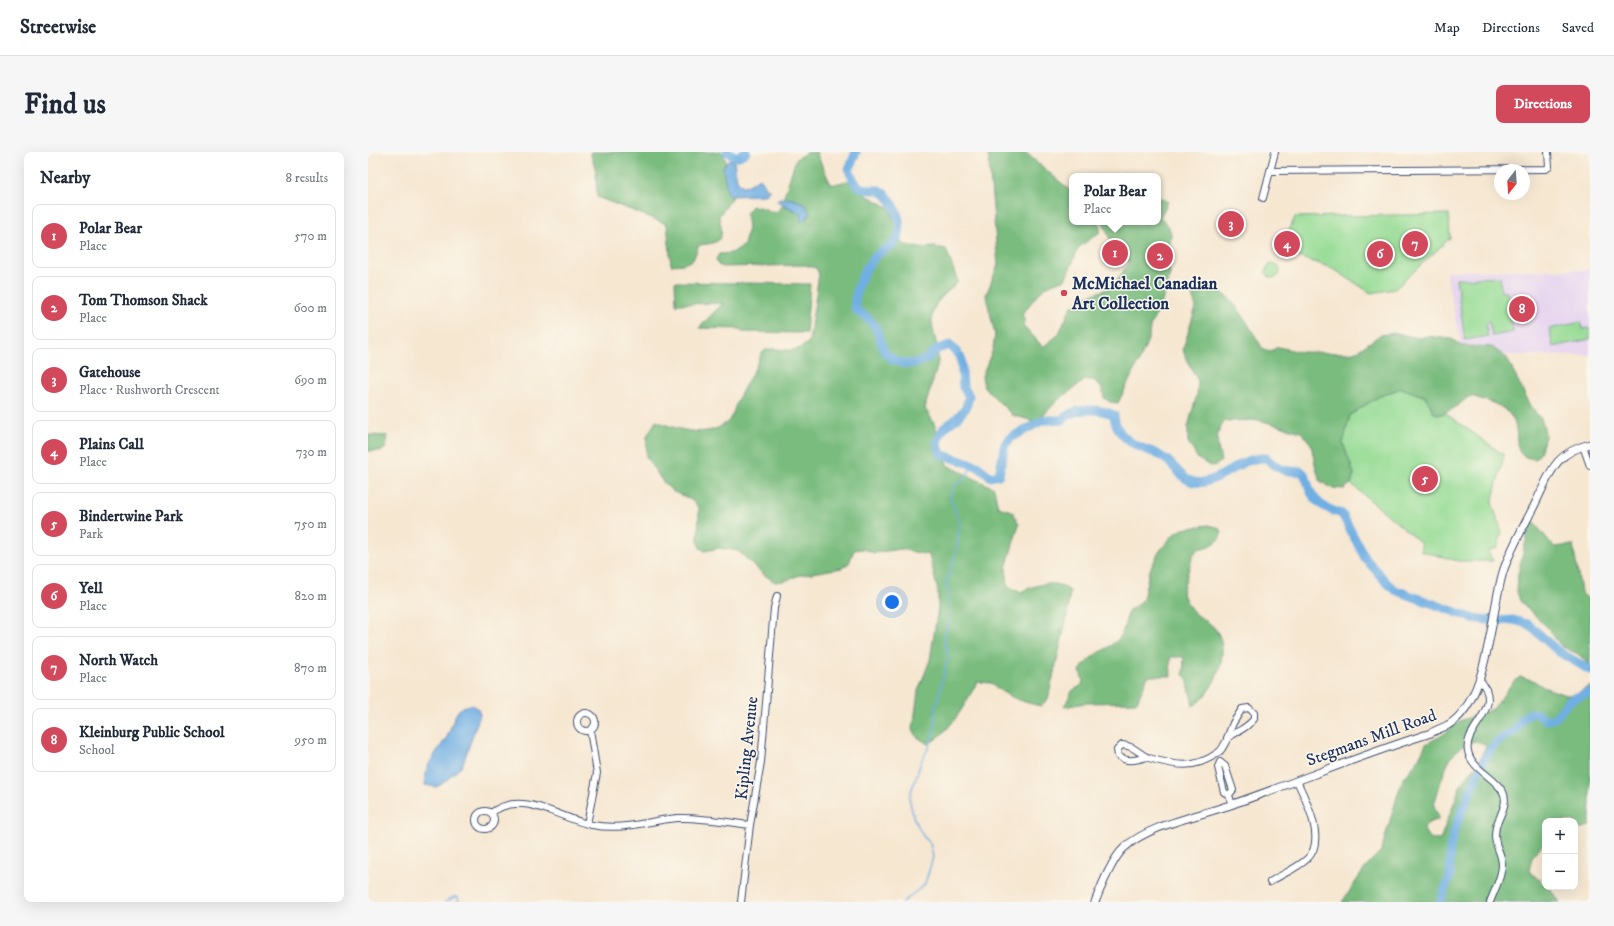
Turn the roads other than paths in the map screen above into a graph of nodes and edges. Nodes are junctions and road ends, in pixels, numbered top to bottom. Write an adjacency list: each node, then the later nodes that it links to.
1 (1275, 152): 3 (street)
2 (1548, 152): 3 (street)
3 (1270, 171): 4 (street)
4 (1264, 198)
5 (1587, 445): 6 (street); 8 (street, Stegmans Mill Road)
6 (1590, 466)
7 (777, 596): 17 (street, Kipling Avenue)
8 (1480, 680): 13 (street, Stegmans Mill Road); 21 (street)
9 (590, 730): 16 (street)
10 (1228, 738): 10 (street); 11 (street)
11 (1215, 754): 12 (street); 14 (street)
12 (1148, 757)
13 (1297, 781): 14 (street, Stegmans Mill Road); 18 (street)
14 (1232, 804): 20 (street, Stegmans Mill Road)
15 (491, 813): 16 (street)
16 (587, 824): 17 (street)
17 (750, 825): 19 (street, Kipling Avenue)
18 (1270, 882)
19 (741, 902)
20 (1095, 902)
21 (1490, 902)

